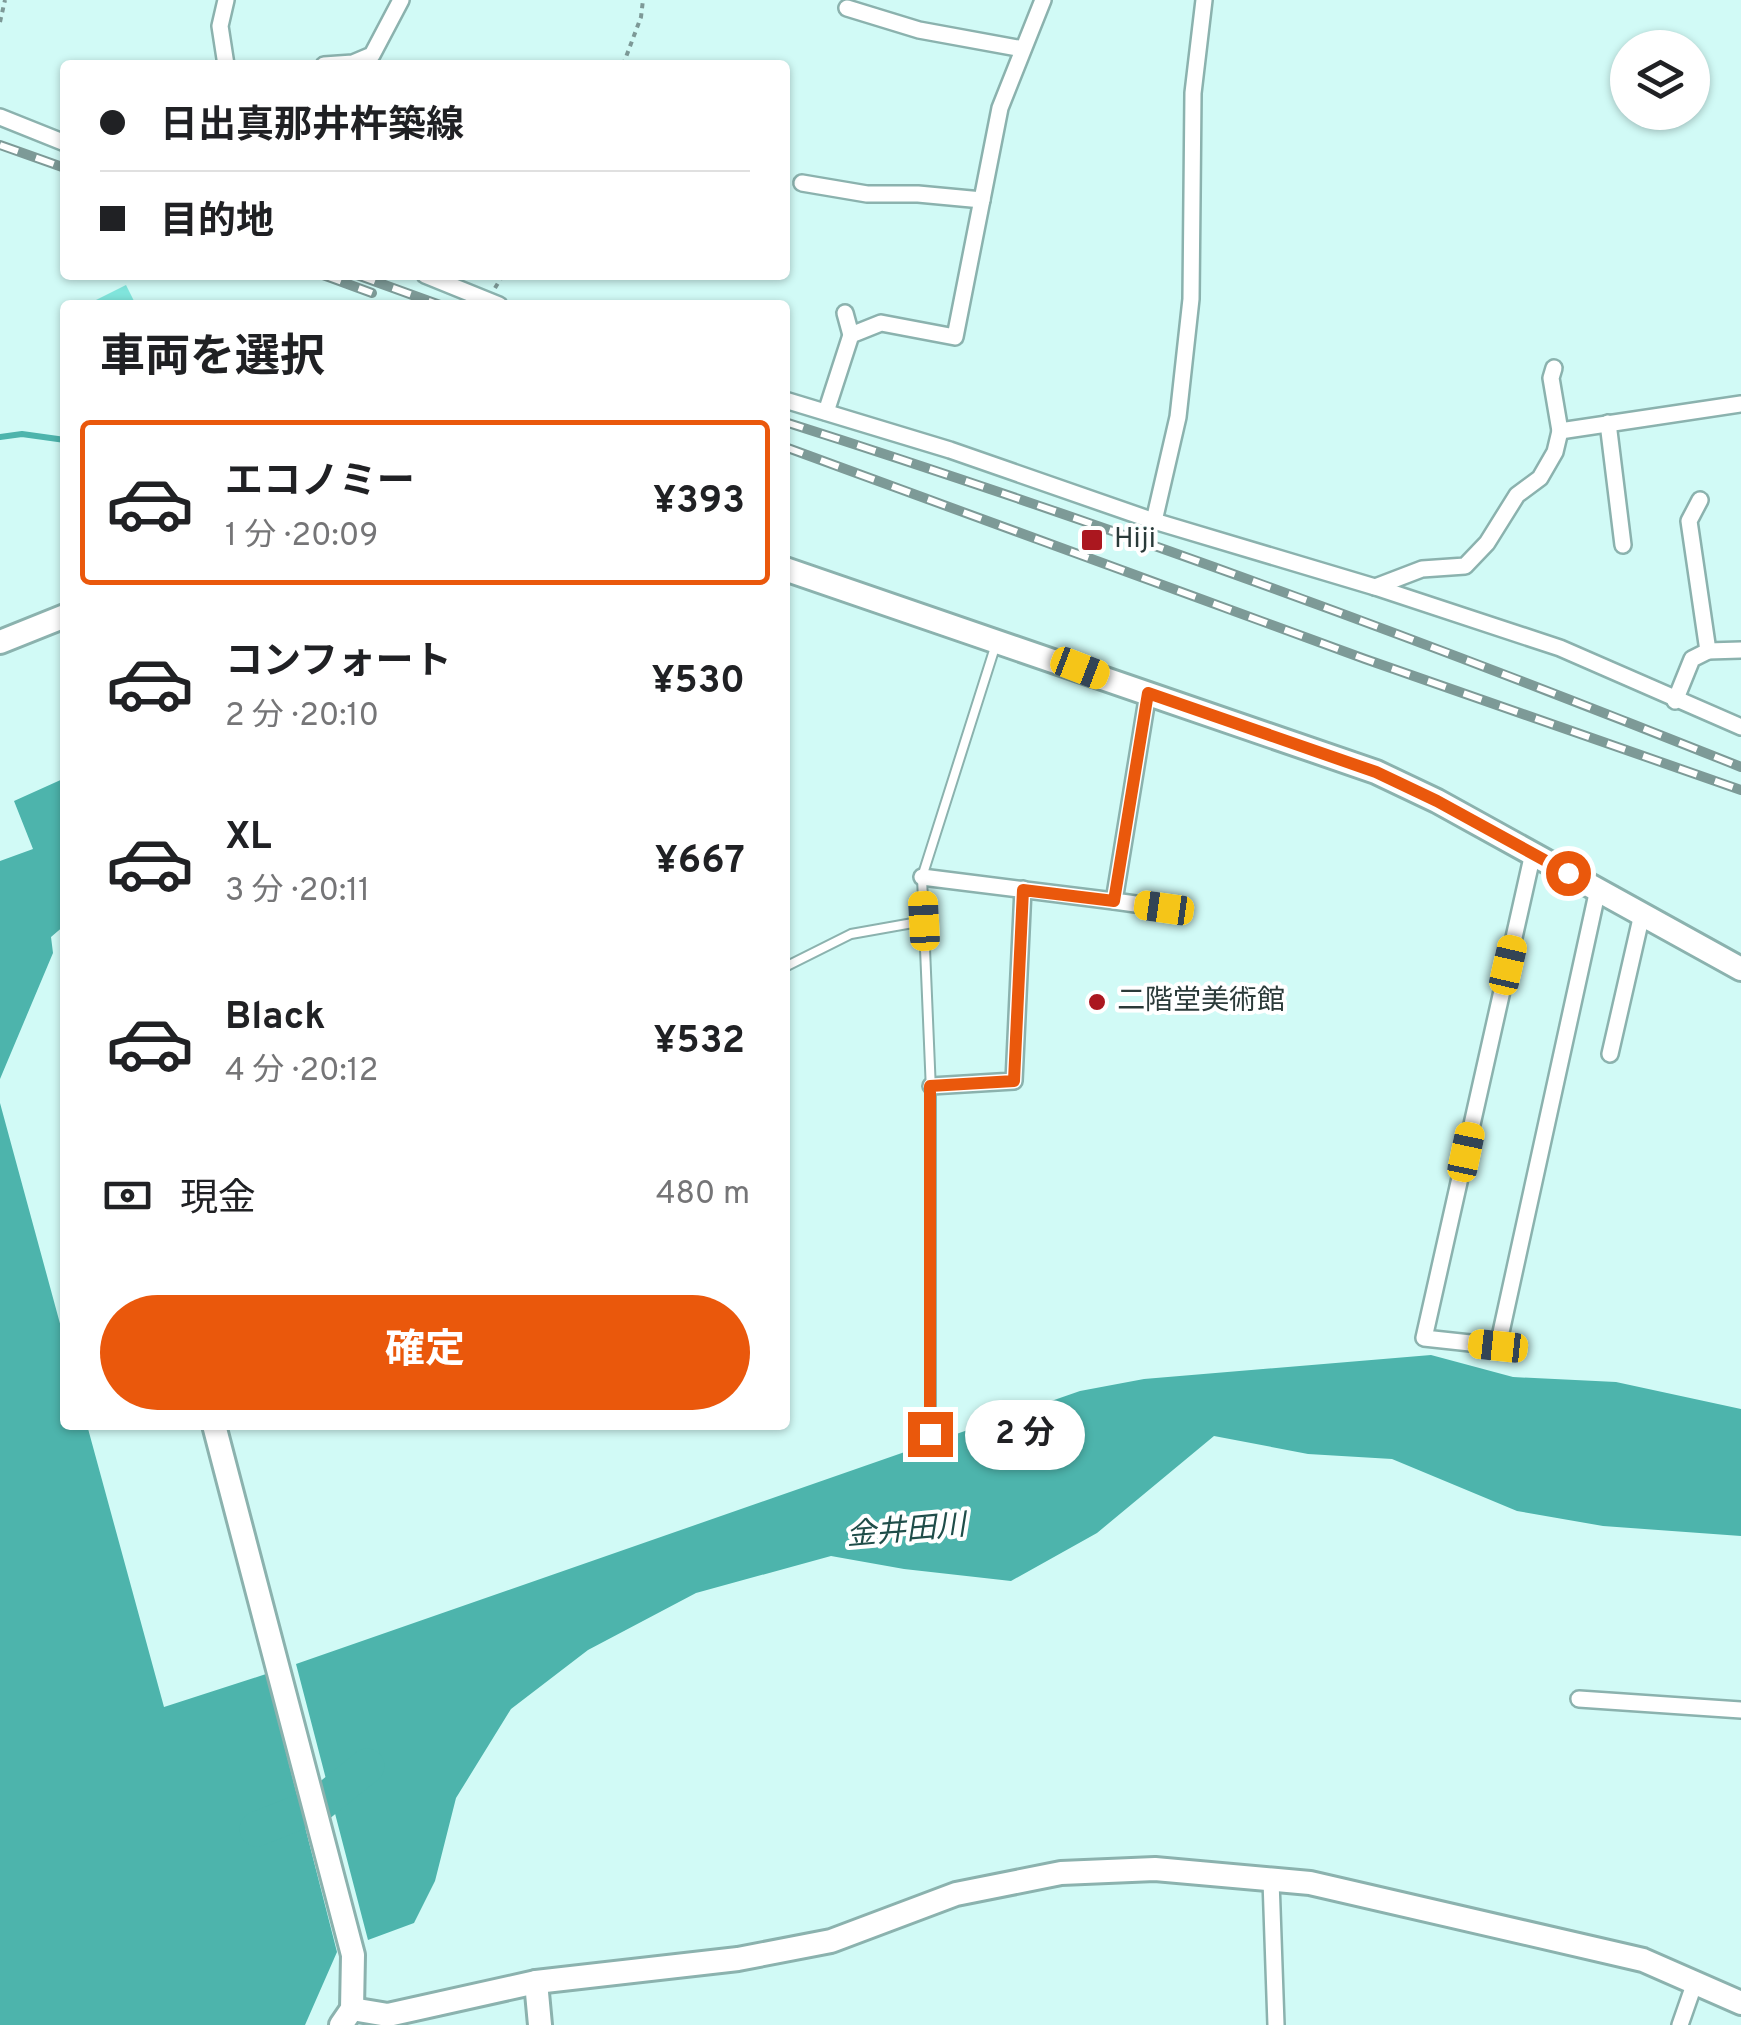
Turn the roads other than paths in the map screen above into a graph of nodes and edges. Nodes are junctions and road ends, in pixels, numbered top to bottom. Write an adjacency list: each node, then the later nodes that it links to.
1 (226, 0): 7 (street)
2 (401, 0): 8 (street)
3 (1042, 0): 6 (street)
4 (1204, 0): 24 (street)
5 (847, 8): 6 (street)
6 (1023, 49): 12 (street)
7 (225, 60)
8 (359, 60)
9 (0, 117): 10 (street)
10 (60, 141)
11 (802, 183): 12 (street)
12 (982, 200): 16 (street)
13 (436, 280): 14 (street)
14 (482, 300)
15 (845, 313): 16 (street)
16 (851, 335): 20 (street)
17 (1554, 368): 22 (street)
18 (790, 401): 20 (street)
19 (1741, 404): 21 (street)
20 (826, 412): 24 (street)
21 (1608, 424): 22 (street); 25 (street)
22 (1560, 431): 27 (street)
23 (1700, 500): 32 (street)
24 (1154, 521): 27 (street)
25 (1623, 546)
26 (790, 571): 30 (street)
27 (1376, 587): 34 (street)
28 (60, 618): 29 (street)
29 (0, 642)
30 (996, 644): 33 (street); 37 (lane)
31 (1741, 650): 32 (street)
32 (1708, 651): 34 (street)
33 (1148, 693): 36 (street); 40 (street)
34 (1675, 701): 35 (street)
35 (1741, 728)
36 (1533, 853): 39 (street); 39 (street)
37 (922, 877): 38 (street); 43 (lane)
38 (1023, 890): 40 (street); 47 (street)
39 (1598, 890): 42 (street)
40 (1114, 901): 41 (street)
41 (1164, 908)
42 (1642, 914): 45 (street); 46 (street)
43 (924, 921): 44 (lane); 47 (lane)
44 (790, 964)
45 (1741, 969)
46 (1610, 1054)
47 (930, 1086): 49 (lane)
48 (215, 1430): 56 (street)
49 (930, 1434)
50 (1579, 1699): 51 (street)
51 (1741, 1710)
52 (1271, 1880): 53 (street); 54 (street); 58 (street)
53 (536, 1982): 56 (street); 57 (street)
54 (1696, 1982): 55 (street); 59 (street)
55 (1741, 2003)
56 (346, 2017)
57 (540, 2025)
58 (1276, 2025)
59 (1680, 2025)

